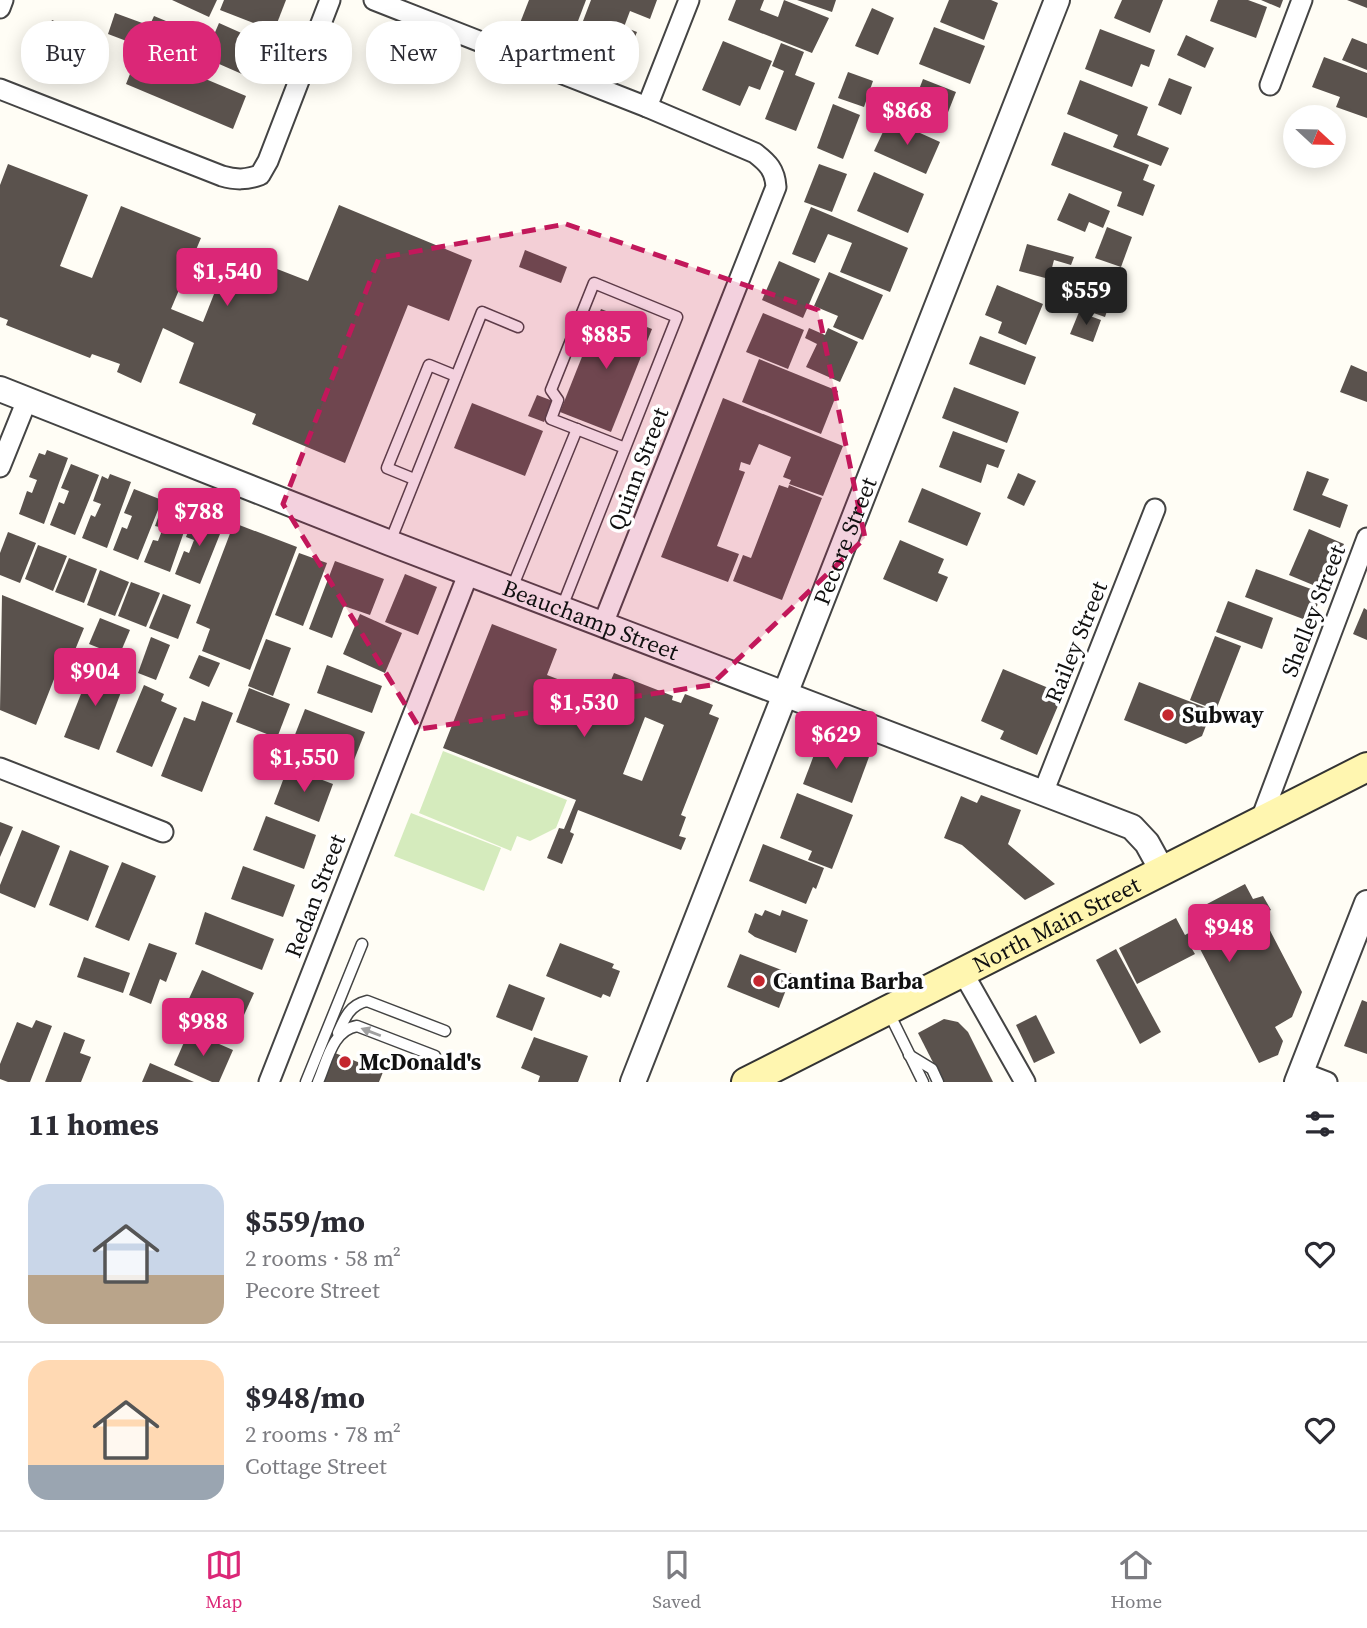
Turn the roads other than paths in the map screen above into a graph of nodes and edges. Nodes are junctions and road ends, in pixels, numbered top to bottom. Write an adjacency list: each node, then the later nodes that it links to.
1 (3, 0): 7 (street)
2 (330, 0): 9 (street)
3 (374, 0): 10 (street)
4 (689, 0): 10 (street)
5 (1057, 0): 26 (street, Pecore Street)
6 (1302, 0): 8 (street)
7 (0, 8)
8 (1270, 85)
9 (0, 89)
10 (647, 107): 25 (street, Quinn Street)
11 (518, 327): 12 (lane)
12 (456, 376): 18 (lane); 18 (lane)
13 (0, 389): 14 (street, Beauchamp Street)
14 (27, 400): 17 (street); 21 (street, Beauchamp Street)
15 (577, 429): 16 (lane); 16 (lane); 23 (lane)
16 (625, 448): 24 (lane)
17 (0, 467)
18 (414, 479): 21 (lane)
19 (1154, 509): 29 (street, Railey Street)
20 (1367, 538): 30 (street, Shelley Street)
21 (390, 543): 22 (street, Beauchamp Street)
22 (469, 572): 23 (street, Beauchamp Street); 42 (street, Redan Street)
23 (512, 589): 24 (street, Beauchamp Street)
24 (562, 608): 25 (street, Beauchamp Street)
25 (603, 624): 26 (street, Beauchamp Street)
26 (785, 695): 29 (street, Beauchamp Street); 45 (street, Pecore Street)
27 (1367, 766): 30 (main road, North Main Street)
28 (0, 768): 31 (street)
29 (1043, 793): 32 (street, Beauchamp Street)
30 (1261, 819): 32 (main road, North Main Street)
31 (163, 832)
32 (1163, 872): 35 (main road, North Main Street)
33 (1367, 904): 41 (street)
34 (362, 944): 43 (lane)
35 (962, 971): 36 (main road, North Main Street); 49 (street)
36 (887, 1009): 39 (lane); 46 (main road, North Main Street)
37 (445, 1031): 38 (lane)
38 (336, 1038): 40 (lane, one-way to 38); 44 (lane)
39 (909, 1055): 47 (lane); 48 (lane)
40 (435, 1056)
41 (1299, 1077): 50 (street)
42 (269, 1082)
43 (306, 1082)
44 (318, 1082)
45 (633, 1082)
46 (746, 1082)
47 (923, 1082)
48 (938, 1082)
49 (1025, 1082)
50 (1327, 1082)

